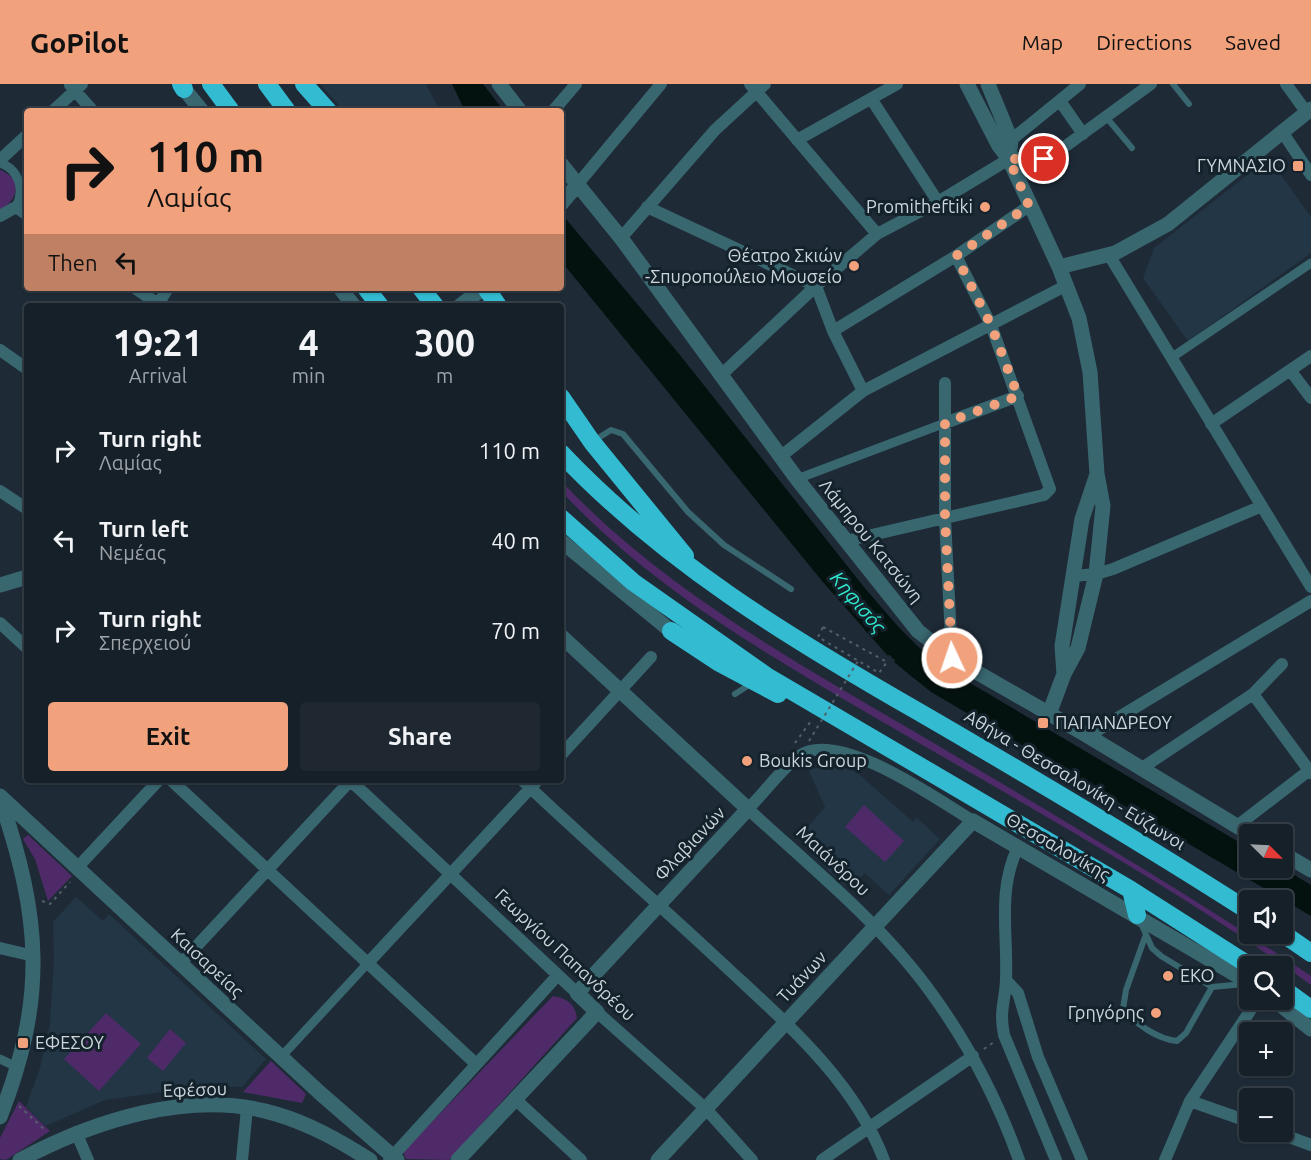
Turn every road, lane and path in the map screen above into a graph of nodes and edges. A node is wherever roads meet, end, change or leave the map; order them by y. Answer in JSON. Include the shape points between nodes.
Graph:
{"nodes":[{"id":1,"x":211,"y":84,"type":"edge"},
{"id":2,"x":267,"y":84,"type":"edge"},
{"id":3,"x":304,"y":84,"type":"edge"},
{"id":4,"x":499,"y":84,"type":"edge"},
{"id":5,"x":576,"y":84,"type":"edge"},
{"id":6,"x":662,"y":84,"type":"edge"},
{"id":7,"x":897,"y":84,"type":"edge"},
{"id":8,"x":967,"y":84,"type":"edge"},
{"id":9,"x":988,"y":84,"type":"edge"},
{"id":10,"x":1080,"y":84,"type":"edge"},
{"id":11,"x":1151,"y":84,"type":"edge"},
{"id":12,"x":1173,"y":84,"type":"edge"},
{"id":13,"x":1286,"y":84,"type":"edge"},
{"id":14,"x":76,"y":86,"type":"edge"},
{"id":15,"x":182,"y":86,"type":"edge"},
{"id":16,"x":757,"y":86,"type":"edge"},
{"id":17,"x":872,"y":100,"type":"junction"},
{"id":18,"x":1060,"y":101,"type":"junction"},
{"id":19,"x":1190,"y":104,"type":"dead end"},
{"id":20,"x":55,"y":108,"type":"edge"},
{"id":21,"x":91,"y":108,"type":"edge"},
{"id":22,"x":200,"y":108,"type":"edge"},
{"id":23,"x":229,"y":108,"type":"edge"},
{"id":24,"x":285,"y":108,"type":"edge"},
{"id":25,"x":325,"y":108,"type":"edge"},
{"id":26,"x":518,"y":108,"type":"edge"},
{"id":27,"x":556,"y":108,"type":"edge"},
{"id":28,"x":1309,"y":111,"type":"edge"},
{"id":29,"x":1106,"y":117,"type":"junction"},
{"id":30,"x":1283,"y":133,"type":"junction"},
{"id":31,"x":1083,"y":134,"type":"junction"},
{"id":32,"x":24,"y":138,"type":"edge"},
{"id":33,"x":797,"y":140,"type":"junction"},
{"id":34,"x":1011,"y":140,"type":"junction"},
{"id":35,"x":1132,"y":148,"type":"dead end"},
{"id":36,"x":1009,"y":159,"type":"junction"},
{"id":37,"x":0,"y":161,"type":"edge"},
{"id":38,"x":564,"y":175,"type":"edge"},
{"id":39,"x":1311,"y":175,"type":"edge"},
{"id":40,"x":569,"y":194,"type":"edge"},
{"id":41,"x":938,"y":202,"type":"junction"},
{"id":42,"x":1029,"y":206,"type":"junction"},
{"id":43,"x":15,"y":207,"type":"junction"},
{"id":44,"x":647,"y":207,"type":"junction"},
{"id":45,"x":24,"y":212,"type":"edge"},
{"id":46,"x":0,"y":216,"type":"edge"},
{"id":47,"x":878,"y":234,"type":"junction"},
{"id":48,"x":621,"y":238,"type":"junction"},
{"id":49,"x":1108,"y":255,"type":"junction"},
{"id":50,"x":956,"y":256,"type":"junction"},
{"id":51,"x":1311,"y":263,"type":"edge"},
{"id":52,"x":1059,"y":267,"type":"junction"},
{"id":53,"x":1066,"y":285,"type":"junction"},
{"id":54,"x":816,"y":286,"type":"junction"},
{"id":55,"x":139,"y":291,"type":"edge"},
{"id":56,"x":342,"y":291,"type":"edge"},
{"id":57,"x":368,"y":291,"type":"edge"},
{"id":58,"x":423,"y":291,"type":"edge"},
{"id":59,"x":480,"y":291,"type":"edge"},
{"id":60,"x":482,"y":291,"type":"edge"},
{"id":61,"x":156,"y":303,"type":"edge"},
{"id":62,"x":352,"y":303,"type":"edge"},
{"id":63,"x":378,"y":303,"type":"edge"},
{"id":64,"x":433,"y":303,"type":"edge"},
{"id":65,"x":464,"y":303,"type":"edge"},
{"id":66,"x":495,"y":303,"type":"edge"},
{"id":67,"x":991,"y":325,"type":"junction"},
{"id":68,"x":833,"y":331,"type":"junction"},
{"id":69,"x":0,"y":350,"type":"edge"},
{"id":70,"x":1311,"y":356,"type":"edge"},
{"id":71,"x":1171,"y":358,"type":"junction"},
{"id":72,"x":24,"y":367,"type":"edge"},
{"id":73,"x":1290,"y":370,"type":"junction"},
{"id":74,"x":720,"y":376,"type":"junction"},
{"id":75,"x":945,"y":382,"type":"dead end"},
{"id":76,"x":863,"y":391,"type":"junction"},
{"id":77,"x":1018,"y":396,"type":"junction"},
{"id":78,"x":1311,"y":398,"type":"edge"},
{"id":79,"x":564,"y":402,"type":"edge"},
{"id":80,"x":945,"y":423,"type":"junction"},
{"id":81,"x":1211,"y":424,"type":"junction"},
{"id":82,"x":591,"y":442,"type":"junction"},
{"id":83,"x":564,"y":456,"type":"edge"},
{"id":84,"x":780,"y":457,"type":"junction"},
{"id":85,"x":1097,"y":474,"type":"junction"},
{"id":86,"x":797,"y":479,"type":"junction"},
{"id":87,"x":0,"y":491,"type":"edge"},
{"id":88,"x":1262,"y":506,"type":"junction"},
{"id":89,"x":24,"y":507,"type":"edge"},
{"id":90,"x":945,"y":518,"type":"junction"},
{"id":91,"x":564,"y":521,"type":"edge"},
{"id":92,"x":846,"y":541,"type":"junction"},
{"id":93,"x":564,"y":543,"type":"edge"},
{"id":94,"x":1096,"y":574,"type":"junction"},
{"id":95,"x":1073,"y":576,"type":"junction"},
{"id":96,"x":24,"y":578,"type":"edge"},
{"id":97,"x":703,"y":578,"type":"junction"},
{"id":98,"x":0,"y":585,"type":"edge"},
{"id":99,"x":1311,"y":587,"type":"edge"},
{"id":100,"x":791,"y":589,"type":"dead end"},
{"id":101,"x":1311,"y":601,"type":"edge"},
{"id":102,"x":0,"y":623,"type":"edge"},
{"id":103,"x":671,"y":631,"type":"joint"},
{"id":104,"x":564,"y":639,"type":"edge"},
{"id":105,"x":24,"y":645,"type":"edge"},
{"id":106,"x":651,"y":657,"type":"dead end"},
{"id":107,"x":952,"y":658,"type":"junction"},
{"id":108,"x":887,"y":662,"type":"dead end"},
{"id":109,"x":1282,"y":664,"type":"dead end"},
{"id":110,"x":1064,"y":674,"type":"junction"},
{"id":111,"x":753,"y":682,"type":"junction"},
{"id":112,"x":621,"y":690,"type":"junction"},
{"id":113,"x":1253,"y":693,"type":"junction"},
{"id":114,"x":735,"y":694,"type":"dead end"},
{"id":115,"x":817,"y":707,"type":"junction"},
{"id":116,"x":1050,"y":714,"type":"junction"},
{"id":117,"x":1088,"y":736,"type":"junction"},
{"id":118,"x":809,"y":741,"type":"dead end"},
{"id":119,"x":795,"y":743,"type":"dead end"},
{"id":120,"x":845,"y":751,"type":"joint"},
{"id":121,"x":564,"y":752,"type":"edge"},
{"id":122,"x":1142,"y":768,"type":"junction"},
{"id":123,"x":1310,"y":771,"type":"edge"},
{"id":124,"x":156,"y":783,"type":"edge"},
{"id":125,"x":174,"y":783,"type":"edge"},
{"id":126,"x":347,"y":783,"type":"edge"},
{"id":127,"x":353,"y":783,"type":"edge"},
{"id":128,"x":530,"y":783,"type":"edge"},
{"id":129,"x":0,"y":797,"type":"edge"},
{"id":130,"x":748,"y":809,"type":"junction"},
{"id":131,"x":973,"y":821,"type":"junction"},
{"id":132,"x":1251,"y":824,"type":"edge"},
{"id":133,"x":1239,"y":827,"type":"edge"},
{"id":134,"x":1018,"y":847,"type":"junction"},
{"id":135,"x":1293,"y":859,"type":"edge"},
{"id":136,"x":79,"y":869,"type":"junction"},
{"id":137,"x":267,"y":870,"type":"junction"},
{"id":138,"x":1311,"y":870,"type":"edge"},
{"id":139,"x":449,"y":874,"type":"junction"},
{"id":140,"x":1131,"y":890,"type":"junction"},
{"id":141,"x":28,"y":898,"type":"junction"},
{"id":142,"x":660,"y":905,"type":"junction"},
{"id":143,"x":1239,"y":905,"type":"edge"},
{"id":144,"x":1137,"y":915,"type":"junction"},
{"id":145,"x":875,"y":927,"type":"junction"},
{"id":146,"x":1145,"y":938,"type":"junction"},
{"id":147,"x":1293,"y":941,"type":"edge"},
{"id":148,"x":0,"y":948,"type":"edge"},
{"id":149,"x":1311,"y":953,"type":"edge"},
{"id":150,"x":34,"y":956,"type":"junction"},
{"id":151,"x":1239,"y":959,"type":"edge"},
{"id":152,"x":180,"y":964,"type":"junction"},
{"id":153,"x":367,"y":964,"type":"junction"},
{"id":154,"x":558,"y":975,"type":"junction"},
{"id":155,"x":1239,"y":977,"type":"edge"},
{"id":156,"x":1006,"y":980,"type":"junction"},
{"id":157,"x":1239,"y":985,"type":"edge"},
{"id":158,"x":1212,"y":987,"type":"junction"},
{"id":159,"x":578,"y":993,"type":"junction"},
{"id":160,"x":1293,"y":996,"type":"edge"},
{"id":161,"x":1293,"y":1005,"type":"edge"},
{"id":162,"x":1311,"y":1009,"type":"edge"},
{"id":163,"x":1251,"y":1010,"type":"edge"},
{"id":164,"x":1287,"y":1010,"type":"edge"},
{"id":165,"x":597,"y":1012,"type":"junction"},
{"id":166,"x":1311,"y":1013,"type":"edge"},
{"id":167,"x":786,"y":1023,"type":"junction"},
{"id":168,"x":1311,"y":1029,"type":"edge"},
{"id":169,"x":1004,"y":1035,"type":"junction"},
{"id":170,"x":973,"y":1056,"type":"junction"},
{"id":171,"x":281,"y":1057,"type":"junction"},
{"id":172,"x":0,"y":1059,"type":"edge"},
{"id":173,"x":475,"y":1063,"type":"junction"},
{"id":174,"x":18,"y":1067,"type":"junction"},
{"id":175,"x":8,"y":1096,"type":"junction"},
{"id":176,"x":516,"y":1100,"type":"junction"},
{"id":177,"x":1190,"y":1101,"type":"junction"},
{"id":178,"x":247,"y":1108,"type":"junction"},
{"id":179,"x":706,"y":1109,"type":"junction"},
{"id":180,"x":0,"y":1118,"type":"edge"},
{"id":181,"x":1239,"y":1118,"type":"edge"},
{"id":182,"x":870,"y":1128,"type":"junction"},
{"id":183,"x":76,"y":1132,"type":"junction"},
{"id":184,"x":1293,"y":1138,"type":"edge"},
{"id":185,"x":56,"y":1141,"type":"junction"},
{"id":186,"x":1311,"y":1145,"type":"edge"},
{"id":187,"x":392,"y":1158,"type":"edge"},
{"id":188,"x":20,"y":1160,"type":"edge"},
{"id":189,"x":88,"y":1160,"type":"edge"},
{"id":190,"x":242,"y":1160,"type":"edge"},
{"id":191,"x":370,"y":1160,"type":"edge"},
{"id":192,"x":458,"y":1160,"type":"edge"},
{"id":193,"x":581,"y":1160,"type":"edge"},
{"id":194,"x":658,"y":1160,"type":"edge"},
{"id":195,"x":752,"y":1160,"type":"edge"},
{"id":196,"x":822,"y":1160,"type":"edge"},
{"id":197,"x":884,"y":1160,"type":"edge"},
{"id":198,"x":1019,"y":1160,"type":"edge"},
{"id":199,"x":1056,"y":1160,"type":"edge"},
{"id":200,"x":1082,"y":1160,"type":"edge"},
{"id":201,"x":1165,"y":1160,"type":"edge"}],
"edges":[{"from":1,"to":23,"type":"highway"},
{"from":2,"to":24,"type":"highway"},
{"from":3,"to":25,"type":"highway"},
{"from":4,"to":26,"type":"street"},
{"from":5,"to":27,"type":"street"},
{"from":6,"to":40,"type":"street"},
{"from":7,"to":17,"type":"street"},
{"from":8,"to":36,"type":"street"},
{"from":9,"to":34,"type":"street"},
{"from":10,"to":18,"type":"street"},
{"from":11,"to":29,"type":"street"},
{"from":12,"to":19,"type":"lane"},
{"from":13,"to":28,"type":"street"},
{"from":14,"to":20,"type":"street"},
{"from":14,"to":21,"type":"street"},
{"from":15,"to":22,"type":"street"},
{"from":16,"to":33,"type":"street"},
{"from":16,"to":44,"type":"street"},
{"from":17,"to":33,"type":"street"},
{"from":17,"to":41,"type":"street"},
{"from":18,"to":31,"type":"street"},
{"from":18,"to":34,"type":"street"},
{"from":28,"to":30,"type":"street"},
{"from":29,"to":31,"type":"street"},
{"from":29,"to":35,"type":"lane"},
{"from":30,"to":39,"type":"street"},
{"from":30,"to":49,"type":"street","via":[[1168,224]]},
{"from":31,"to":36,"type":"street","via":[[1052,156]]},
{"from":32,"to":37,"type":"street"},
{"from":33,"to":47,"type":"street"},
{"from":34,"to":36,"type":"street"},
{"from":36,"to":41,"type":"street"},
{"from":36,"to":42,"type":"street"},
{"from":37,"to":43,"type":"street","via":[[20,183]]},
{"from":38,"to":40,"type":"street","name":"Λάμπρου Κατσώνη"},
{"from":40,"to":48,"type":"street","name":"Λάμπρου Κατσώνη"},
{"from":41,"to":47,"type":"street"},
{"from":42,"to":50,"type":"street"},
{"from":42,"to":52,"type":"street"},
{"from":43,"to":45,"type":"street"},
{"from":43,"to":46,"type":"street"},
{"from":44,"to":48,"type":"street"},
{"from":44,"to":54,"type":"street"},
{"from":47,"to":54,"type":"street"},
{"from":48,"to":74,"type":"street","name":"Λάμπρου Κατσώνη"},
{"from":49,"to":52,"type":"street"},
{"from":49,"to":71,"type":"street"},
{"from":50,"to":67,"type":"street"},
{"from":50,"to":68,"type":"street"},
{"from":51,"to":71,"type":"street"},
{"from":52,"to":53,"type":"street"},
{"from":53,"to":67,"type":"street"},
{"from":53,"to":85,"type":"street","via":[[1079,318],[1090,372]]},
{"from":54,"to":68,"type":"street"},
{"from":54,"to":74,"type":"street"},
{"from":55,"to":61,"type":"street"},
{"from":56,"to":62,"type":"street"},
{"from":57,"to":63,"type":"highway"},
{"from":58,"to":64,"type":"highway"},
{"from":59,"to":65,"type":"street"},
{"from":60,"to":66,"type":"highway"},
{"from":67,"to":76,"type":"street"},
{"from":67,"to":77,"type":"street"},
{"from":68,"to":76,"type":"street"},
{"from":69,"to":72,"type":"street"},
{"from":70,"to":73,"type":"street"},
{"from":71,"to":81,"type":"street"},
{"from":73,"to":78,"type":"street"},
{"from":73,"to":81,"type":"street"},
{"from":74,"to":84,"type":"street","name":"Λάμπρου Κατσώνη"},
{"from":75,"to":80,"type":"street"},
{"from":76,"to":84,"type":"street"},
{"from":77,"to":80,"type":"street"},
{"from":77,"to":90,"type":"street","via":[[1050,485],[1044,495]]},
{"from":79,"to":82,"type":"highway"},
{"from":80,"to":86,"type":"street"},
{"from":80,"to":90,"type":"street"},
{"from":81,"to":88,"type":"street"},
{"from":82,"to":97,"type":"highway"},
{"from":82,"to":100,"type":"lane","via":[[611,430],[623,434],[688,512],[724,545]]},
{"from":83,"to":97,"type":"highway","name":"Αθήνα - Θεσσαλονίκη - Εύζωνοι","via":[[621,513]]},
{"from":84,"to":86,"type":"street","name":"Λάμπρου Κατσώνη"},
{"from":85,"to":94,"type":"street","via":[[1104,516]]},
{"from":85,"to":95,"type":"street","via":[[1082,519]]},
{"from":86,"to":92,"type":"street","name":"Λάμπρου Κατσώνη"},
{"from":87,"to":89,"type":"street"},
{"from":88,"to":94,"type":"street"},
{"from":88,"to":99,"type":"street"},
{"from":90,"to":92,"type":"street"},
{"from":90,"to":107,"type":"street"},
{"from":91,"to":115,"type":"highway","via":[[675,614]]},
{"from":92,"to":107,"type":"street","name":"Λάμπρου Κατσώνη","via":[[918,631]]},
{"from":93,"to":103,"type":"street"},
{"from":94,"to":95,"type":"street"},
{"from":94,"to":110,"type":"street","via":[[1078,648]]},
{"from":95,"to":110,"type":"street","via":[[1062,646]]},
{"from":96,"to":98,"type":"street"},
{"from":97,"to":143,"type":"highway","name":"Αθήνα - Θεσσαλονίκη - Εύζωνοι","via":[[825,659],[1155,851]]},
{"from":101,"to":117,"type":"street"},
{"from":102,"to":105,"type":"street"},
{"from":103,"to":111,"type":"highway"},
{"from":104,"to":112,"type":"street","name":"Μαιάνδρου"},
{"from":106,"to":112,"type":"street"},
{"from":107,"to":116,"type":"street","name":"Λάμπρου Κατσώνη"},
{"from":108,"to":118,"type":"path","bridge":true,"via":[[823,627],[818,637],[858,661]]},
{"from":109,"to":113,"type":"street"},
{"from":110,"to":116,"type":"street"},
{"from":111,"to":114,"type":"lane"},
{"from":111,"to":115,"type":"highway"},
{"from":112,"to":121,"type":"street"},
{"from":112,"to":130,"type":"street","name":"Μαιάνδρου"},
{"from":113,"to":122,"type":"street"},
{"from":113,"to":123,"type":"street"},
{"from":115,"to":119,"type":"path"},
{"from":115,"to":140,"type":"highway"},
{"from":116,"to":117,"type":"street","name":"Λάμπρου Κατσώνη"},
{"from":117,"to":122,"type":"street","name":"Λάμπρου Κατσώνη"},
{"from":120,"to":130,"type":"street","name":"Φλαβιανών","via":[[830,749],[800,755]]},
{"from":120,"to":131,"type":"street","name":"Θεσσαλονίκης","via":[[866,759]]},
{"from":122,"to":133,"type":"street","name":"Λάμπρου Κατσώνη"},
{"from":123,"to":132,"type":"street"},
{"from":124,"to":136,"type":"street"},
{"from":125,"to":137,"type":"street"},
{"from":126,"to":137,"type":"street"},
{"from":127,"to":139,"type":"street","name":"Γεωργίου Παπανδρέου"},
{"from":128,"to":139,"type":"street"},
{"from":128,"to":142,"type":"street"},
{"from":129,"to":136,"type":"street","name":"Καισαρείας"},
{"from":129,"to":141,"type":"street"},
{"from":130,"to":142,"type":"street","name":"Φλαβιανών"},
{"from":130,"to":145,"type":"street","name":"Μαιάνδρου"},
{"from":131,"to":134,"type":"street","name":"Θεσσαλονίκης"},
{"from":131,"to":145,"type":"street","name":"Τυάνων"},
{"from":134,"to":144,"type":"street","name":"Θεσσαλονίκης"},
{"from":134,"to":156,"type":"street","via":[[1008,870],[1004,901]]},
{"from":135,"to":138,"type":"street"},
{"from":136,"to":141,"type":"path","via":[[50,904]]},
{"from":136,"to":152,"type":"street","name":"Καισαρείας"},
{"from":137,"to":152,"type":"street"},
{"from":137,"to":153,"type":"street"},
{"from":139,"to":153,"type":"street"},
{"from":139,"to":154,"type":"street","name":"Γεωργίου Παπανδρέου"},
{"from":140,"to":144,"type":"highway"},
{"from":140,"to":151,"type":"highway"},
{"from":141,"to":150,"type":"street"},
{"from":142,"to":159,"type":"street","name":"Φλαβιανών"},
{"from":142,"to":167,"type":"street"},
{"from":144,"to":146,"type":"lane"},
{"from":144,"to":155,"type":"street","name":"Θεσσαλονίκης"},
{"from":145,"to":167,"type":"street","name":"Τυάνων"},
{"from":145,"to":170,"type":"street","name":"Μαιάνδρου","via":[[931,992]]},
{"from":146,"to":158,"type":"lane","via":[[1161,956]]},
{"from":146,"to":158,"type":"lane","via":[[1126,990],[1123,1009],[1129,1016],[1167,1040],[1178,1041]]},
{"from":147,"to":149,"type":"highway"},
{"from":148,"to":150,"type":"street"},
{"from":150,"to":174,"type":"street","via":[[30,1009]]},
{"from":152,"to":171,"type":"street","name":"Καισαρείας"},
{"from":153,"to":171,"type":"street"},
{"from":153,"to":173,"type":"street"},
{"from":154,"to":159,"type":"street","name":"Γεωργίου Παπανδρέου"},
{"from":154,"to":173,"type":"street"},
{"from":156,"to":169,"type":"street","via":[[999,1015]]},
{"from":156,"to":200,"type":"street","via":[[1018,993],[1038,1057]]},
{"from":157,"to":158,"type":"lane"},
{"from":159,"to":165,"type":"street","name":"Γεωργίου Παπανδρέου"},
{"from":160,"to":162,"type":"highway"},
{"from":161,"to":166,"type":"highway"},
{"from":163,"to":177,"type":"street"},
{"from":164,"to":168,"type":"street"},
{"from":165,"to":176,"type":"street"},
{"from":165,"to":179,"type":"street","name":"Γεωργίου Παπανδρέου"},
{"from":167,"to":179,"type":"street","name":"Τυάνων"},
{"from":167,"to":182,"type":"street","via":[[823,1063]]},
{"from":169,"to":170,"type":"path"},
{"from":169,"to":199,"type":"street"},
{"from":170,"to":182,"type":"street"},
{"from":170,"to":198,"type":"street","name":"Μαιάνδρου"},
{"from":171,"to":187,"type":"street","name":"Καισαρείας"},
{"from":172,"to":174,"type":"street"},
{"from":173,"to":187,"type":"street"},
{"from":174,"to":175,"type":"street"},
{"from":175,"to":180,"type":"street"},
{"from":175,"to":185,"type":"path"},
{"from":176,"to":192,"type":"street"},
{"from":176,"to":193,"type":"street"},
{"from":177,"to":181,"type":"street"},
{"from":177,"to":201,"type":"street"},
{"from":178,"to":183,"type":"street","name":"Εφέσου","via":[[165,1109]]},
{"from":178,"to":190,"type":"street"},
{"from":178,"to":191,"type":"street","name":"Εφέσου","via":[[275,1113],[314,1129]]},
{"from":179,"to":194,"type":"street","name":"Τυάνων"},
{"from":179,"to":195,"type":"street","name":"Γεωργίου Παπανδρέου"},
{"from":182,"to":196,"type":"street"},
{"from":182,"to":197,"type":"street"},
{"from":183,"to":185,"type":"street","name":"Εφέσου"},
{"from":183,"to":189,"type":"street"},
{"from":184,"to":186,"type":"street"},
{"from":185,"to":188,"type":"street","name":"Εφέσου"}]}
